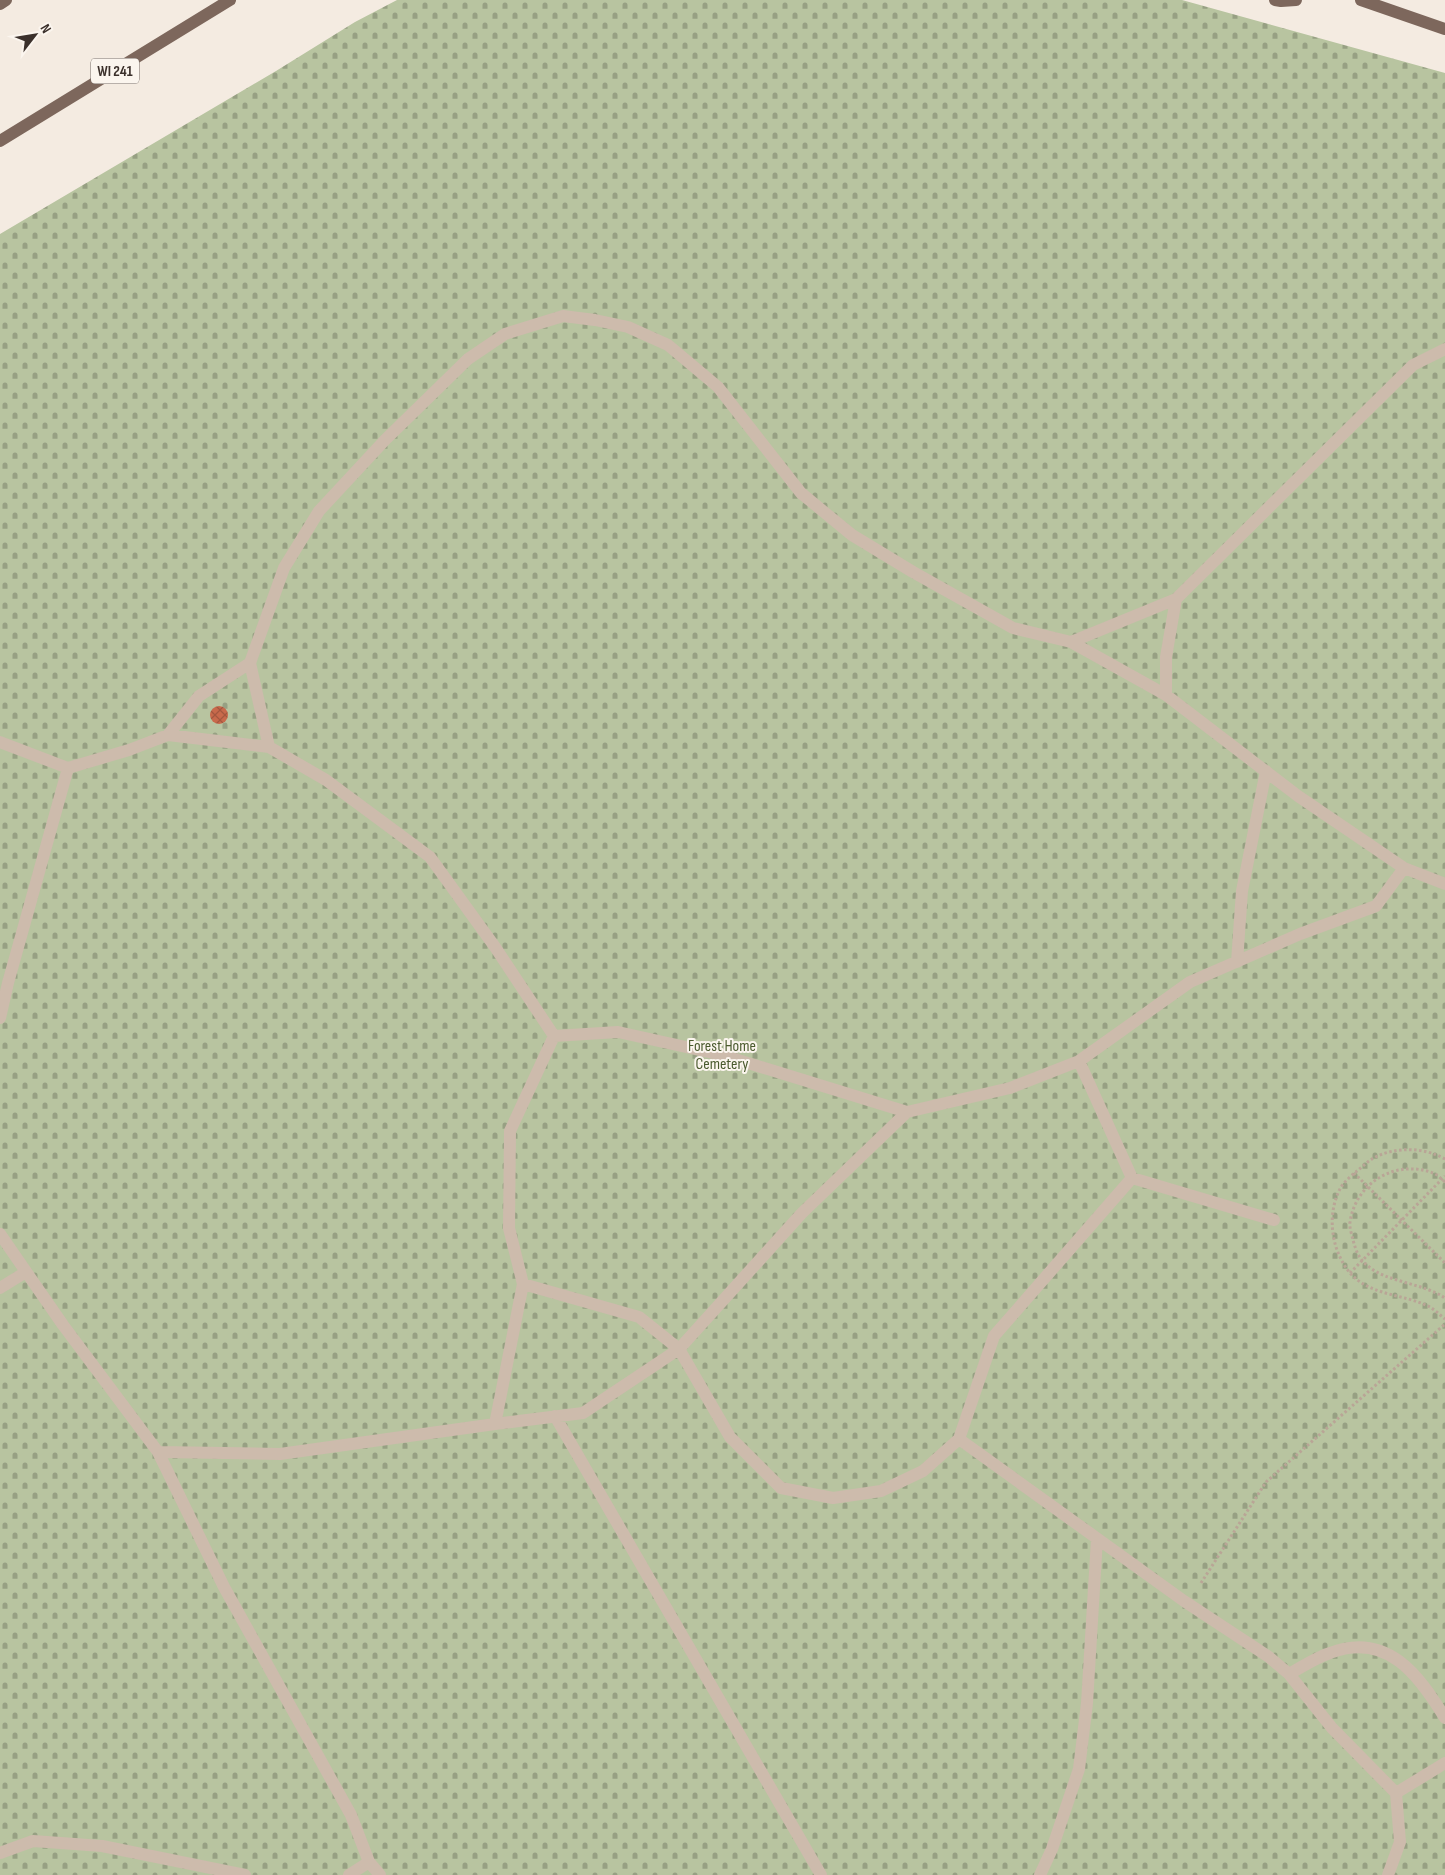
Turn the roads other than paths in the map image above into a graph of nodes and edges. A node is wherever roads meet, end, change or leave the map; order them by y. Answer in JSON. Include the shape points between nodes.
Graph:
{"nodes":[{"id":1,"x":6,"y":0,"type":"edge"},
{"id":2,"x":230,"y":0,"type":"edge"},
{"id":3,"x":1275,"y":0,"type":"edge"},
{"id":4,"x":1296,"y":0,"type":"edge"},
{"id":5,"x":1361,"y":0,"type":"edge"},
{"id":6,"x":0,"y":4,"type":"edge"},
{"id":7,"x":1445,"y":30,"type":"edge"},
{"id":8,"x":0,"y":142,"type":"edge"},
{"id":9,"x":1445,"y":349,"type":"edge"},
{"id":10,"x":1176,"y":599,"type":"junction"},
{"id":11,"x":1071,"y":642,"type":"junction"},
{"id":12,"x":250,"y":663,"type":"junction"},
{"id":13,"x":1166,"y":695,"type":"junction"},
{"id":14,"x":168,"y":735,"type":"junction"},
{"id":15,"x":0,"y":742,"type":"edge"},
{"id":16,"x":269,"y":747,"type":"junction"},
{"id":17,"x":68,"y":768,"type":"junction"},
{"id":18,"x":1266,"y":771,"type":"junction"},
{"id":19,"x":1404,"y":868,"type":"junction"},
{"id":20,"x":1445,"y":884,"type":"edge"},
{"id":21,"x":1237,"y":962,"type":"junction"},
{"id":22,"x":0,"y":1018,"type":"edge"},
{"id":23,"x":554,"y":1036,"type":"junction"},
{"id":24,"x":1079,"y":1061,"type":"junction"},
{"id":25,"x":907,"y":1112,"type":"junction"},
{"id":26,"x":1132,"y":1178,"type":"junction"},
{"id":27,"x":1274,"y":1220,"type":"dead end"},
{"id":28,"x":0,"y":1234,"type":"edge"},
{"id":29,"x":26,"y":1272,"type":"junction"},
{"id":30,"x":523,"y":1284,"type":"junction"},
{"id":31,"x":0,"y":1288,"type":"edge"},
{"id":32,"x":679,"y":1349,"type":"junction"},
{"id":33,"x":555,"y":1416,"type":"junction"},
{"id":34,"x":496,"y":1424,"type":"junction"},
{"id":35,"x":959,"y":1439,"type":"junction"},
{"id":36,"x":158,"y":1452,"type":"junction"},
{"id":37,"x":1097,"y":1539,"type":"junction"},
{"id":38,"x":1289,"y":1674,"type":"junction"},
{"id":39,"x":1445,"y":1718,"type":"edge"},
{"id":40,"x":1445,"y":1763,"type":"edge"},
{"id":41,"x":1396,"y":1793,"type":"junction"},
{"id":42,"x":0,"y":1853,"type":"edge"},
{"id":43,"x":369,"y":1862,"type":"junction"},
{"id":44,"x":245,"y":1875,"type":"edge"},
{"id":45,"x":348,"y":1875,"type":"edge"},
{"id":46,"x":380,"y":1875,"type":"edge"},
{"id":47,"x":820,"y":1875,"type":"edge"},
{"id":48,"x":1040,"y":1875,"type":"edge"},
{"id":49,"x":1388,"y":1875,"type":"edge"}],
"edges":[{"from":1,"to":6,"type":"main road"},
{"from":2,"to":8,"type":"main road","number":"WI 241"},
{"from":3,"to":4,"type":"main road"},
{"from":5,"to":7,"type":"main road"},
{"from":9,"to":10,"type":"lane","via":[[1413,365]]},
{"from":10,"to":11,"type":"lane"},
{"from":10,"to":13,"type":"lane","via":[[1166,657]]},
{"from":11,"to":12,"type":"lane","via":[[1013,628],[852,535],[801,493],[718,387],[668,345],[628,327],[563,316],[505,334],[468,359],[384,440],[319,511],[284,568]]},
{"from":11,"to":13,"type":"lane"},
{"from":12,"to":14,"type":"lane","via":[[199,696]]},
{"from":12,"to":16,"type":"lane"},
{"from":13,"to":18,"type":"lane"},
{"from":14,"to":16,"type":"lane"},
{"from":14,"to":17,"type":"lane"},
{"from":15,"to":17,"type":"lane"},
{"from":16,"to":23,"type":"lane","via":[[326,780],[430,858]]},
{"from":17,"to":22,"type":"lane"},
{"from":18,"to":19,"type":"lane"},
{"from":18,"to":21,"type":"lane","via":[[1242,891]]},
{"from":19,"to":20,"type":"lane"},
{"from":19,"to":21,"type":"lane","via":[[1376,906]]},
{"from":21,"to":24,"type":"lane","via":[[1190,982]]},
{"from":23,"to":25,"type":"lane","via":[[618,1032],[722,1055]]},
{"from":23,"to":30,"type":"lane","via":[[510,1130],[509,1228]]},
{"from":24,"to":25,"type":"lane","via":[[1010,1088]]},
{"from":24,"to":26,"type":"lane"},
{"from":25,"to":32,"type":"lane","via":[[802,1213]]},
{"from":26,"to":27,"type":"lane"},
{"from":26,"to":35,"type":"lane","via":[[994,1336]]},
{"from":28,"to":29,"type":"lane"},
{"from":29,"to":31,"type":"lane"},
{"from":29,"to":36,"type":"lane"},
{"from":30,"to":32,"type":"lane","via":[[639,1317]]},
{"from":30,"to":34,"type":"lane"},
{"from":32,"to":33,"type":"lane","via":[[583,1413]]},
{"from":32,"to":35,"type":"lane","via":[[730,1437],[781,1488],[833,1498],[881,1492],[923,1471]]},
{"from":33,"to":34,"type":"lane"},
{"from":33,"to":47,"type":"lane"},
{"from":34,"to":36,"type":"lane","via":[[280,1454]]},
{"from":35,"to":37,"type":"lane"},
{"from":36,"to":43,"type":"lane","via":[[224,1587],[351,1815]]},
{"from":37,"to":38,"type":"lane"},
{"from":37,"to":48,"type":"lane","via":[[1087,1703],[1079,1769]]},
{"from":38,"to":39,"type":"lane","via":[[1331,1652],[1369,1647],[1392,1655],[1411,1670]]},
{"from":38,"to":41,"type":"lane","via":[[1332,1728]]},
{"from":40,"to":41,"type":"lane"},
{"from":41,"to":49,"type":"lane","via":[[1400,1842]]},
{"from":42,"to":44,"type":"lane","via":[[33,1841],[102,1846]]},
{"from":43,"to":45,"type":"lane"},
{"from":43,"to":46,"type":"lane"}]}
